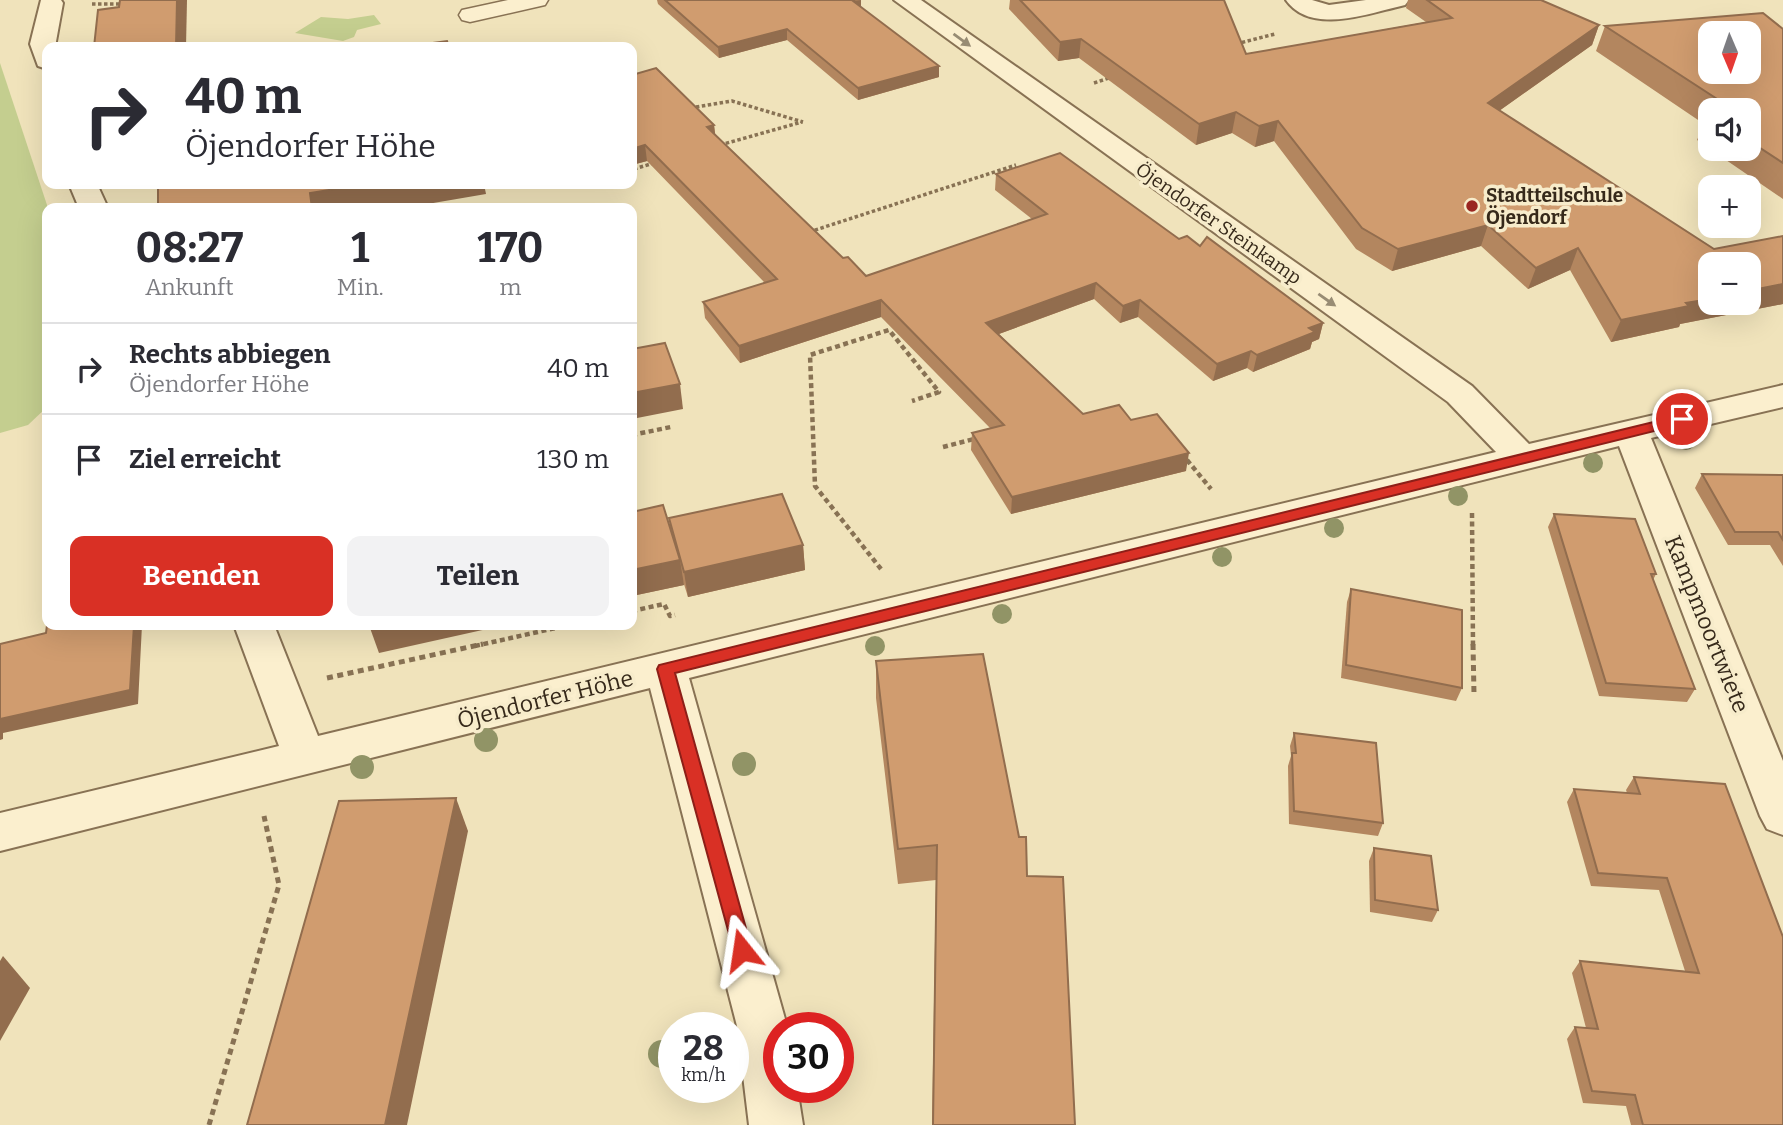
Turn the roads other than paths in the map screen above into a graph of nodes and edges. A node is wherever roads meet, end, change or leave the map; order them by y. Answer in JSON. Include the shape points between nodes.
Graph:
{"nodes":[{"id":1,"x":537,"y":0,"type":"edge"},
{"id":2,"x":906,"y":0,"type":"edge"},
{"id":3,"x":1397,"y":0,"type":"edge"},
{"id":4,"x":51,"y":4,"type":"road end"},
{"id":5,"x":1304,"y":5,"type":"edge"},
{"id":6,"x":470,"y":15,"type":"dead end"},
{"id":7,"x":43,"y":42,"type":"edge"},
{"id":8,"x":1783,"y":396,"type":"edge"},
{"id":9,"x":1631,"y":431,"type":"junction"},
{"id":10,"x":1522,"y":457,"type":"junction"},
{"id":11,"x":256,"y":630,"type":"edge"},
{"id":12,"x":666,"y":669,"type":"junction"},
{"id":13,"x":305,"y":757,"type":"junction"},
{"id":14,"x":1783,"y":816,"type":"edge"},
{"id":15,"x":0,"y":832,"type":"edge"},
{"id":16,"x":776,"y":1125,"type":"edge"}],
"edges":[{"from":1,"to":6,"type":"lane"},
{"from":2,"to":10,"type":"street","name":"Öjendorfer Steinkamp","one_way":true,"via":[[1460,394]]},
{"from":3,"to":5,"type":"street","via":[[1356,9]]},
{"from":4,"to":7,"type":"street"},
{"from":8,"to":9,"type":"street","name":"Öjendorfer Höhe"},
{"from":9,"to":10,"type":"street","name":"Öjendorfer Höhe"},
{"from":9,"to":14,"type":"street","name":"Kampmoortwiete"},
{"from":10,"to":12,"type":"street","name":"Öjendorfer Höhe"},
{"from":11,"to":13,"type":"street"},
{"from":12,"to":13,"type":"street","name":"Öjendorfer Höhe"},
{"from":12,"to":16,"type":"street","via":[[762,1026]]},
{"from":13,"to":15,"type":"street","name":"Öjendorfer Höhe"}]}
